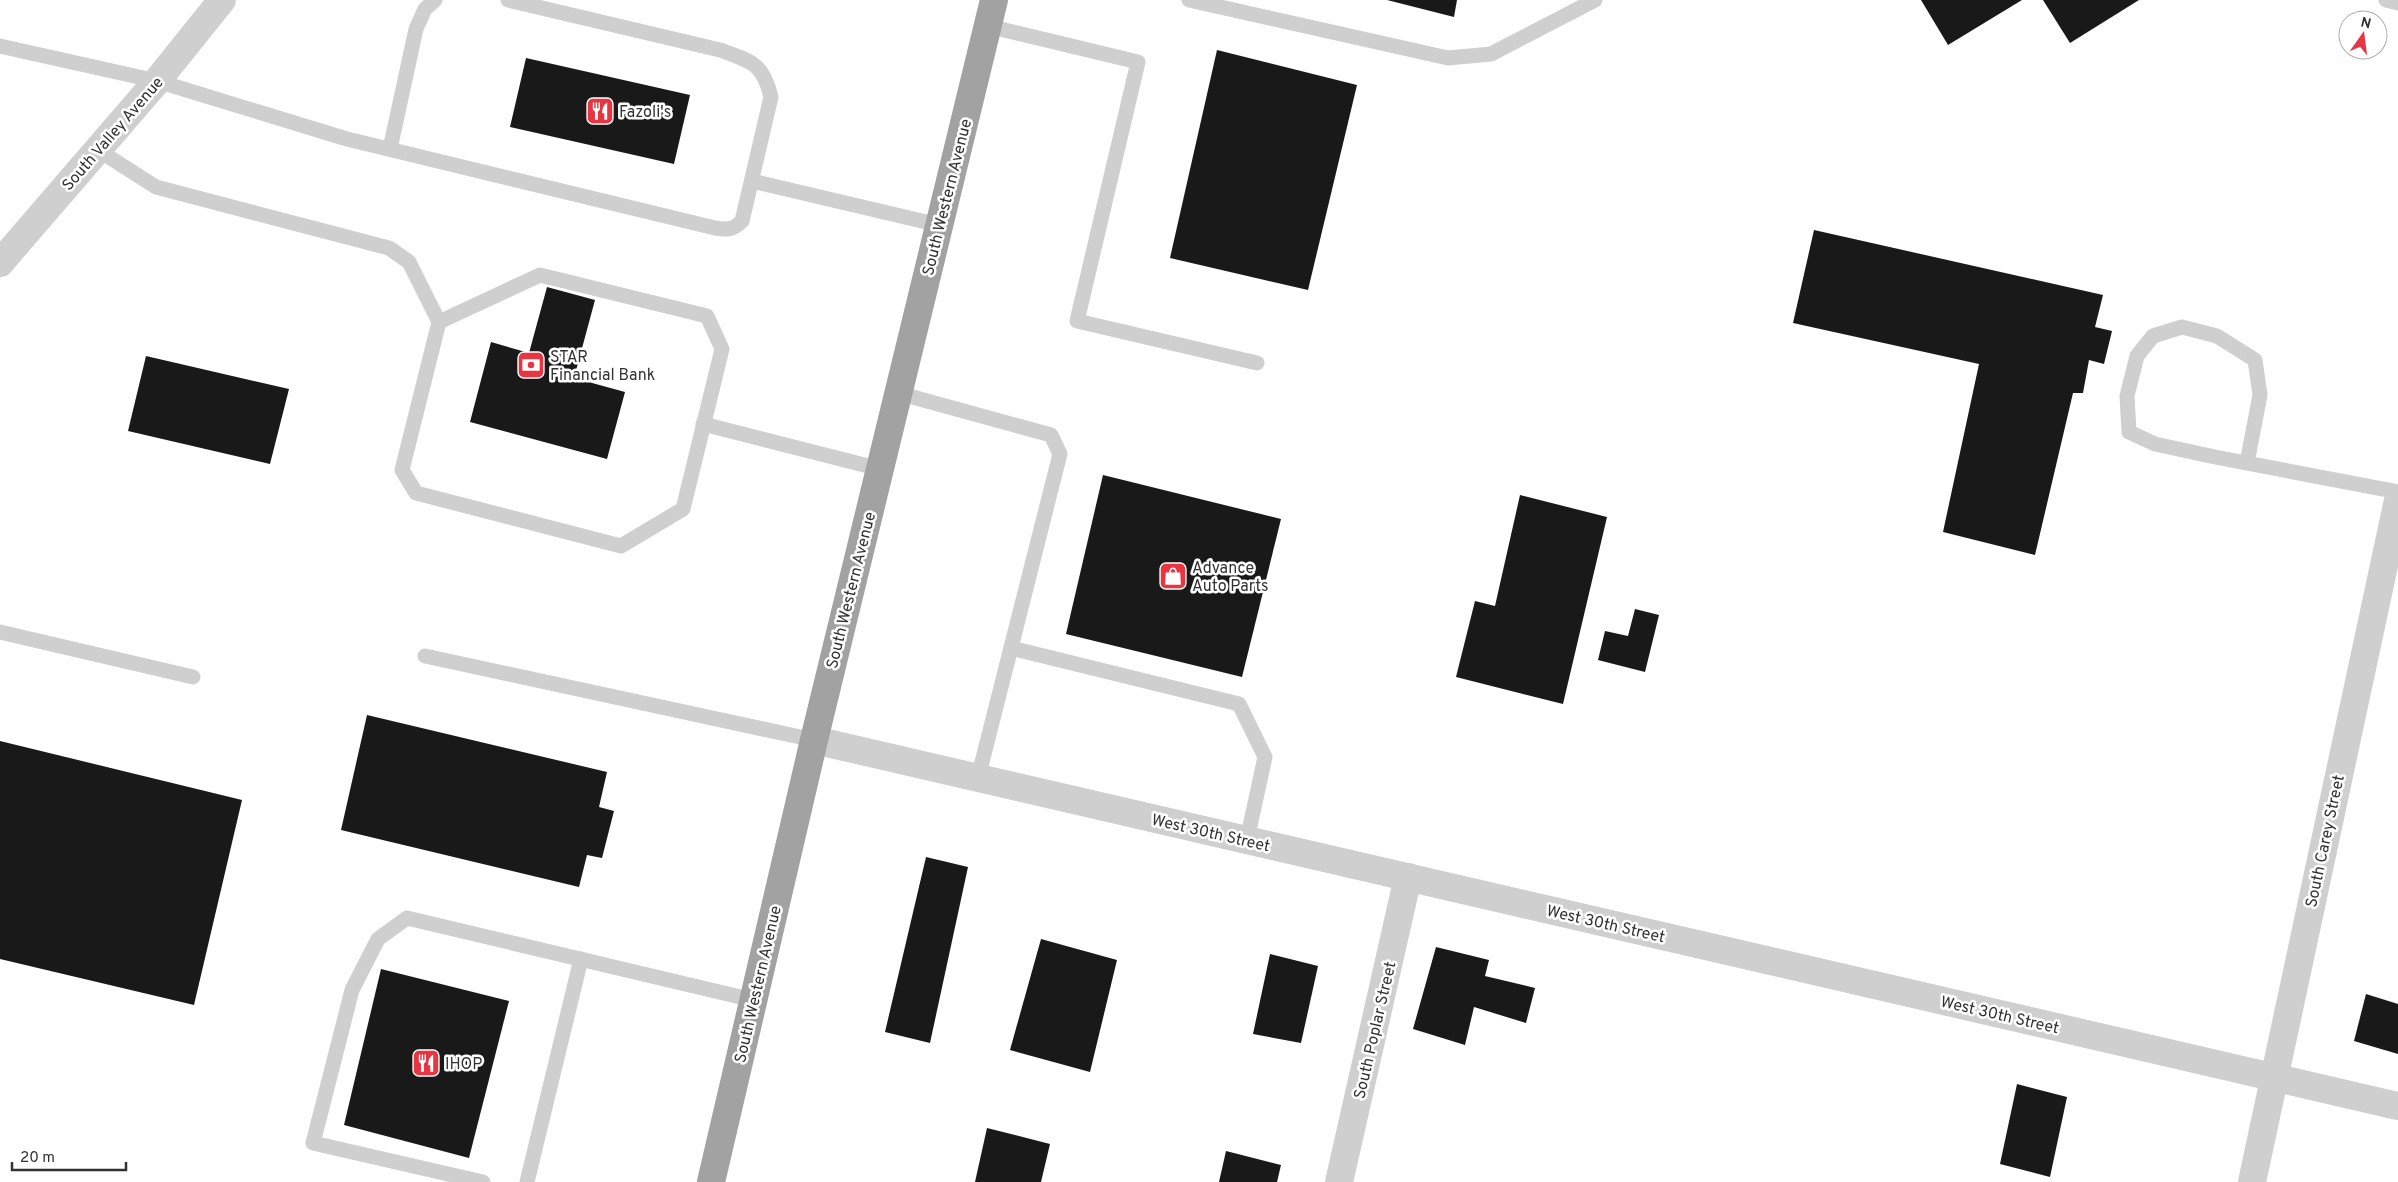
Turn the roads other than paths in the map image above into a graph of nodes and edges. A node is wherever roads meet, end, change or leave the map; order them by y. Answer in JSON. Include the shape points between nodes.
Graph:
{"nodes":[{"id":1,"x":222,"y":0,"type":"edge"},
{"id":2,"x":435,"y":0,"type":"edge"},
{"id":3,"x":508,"y":0,"type":"edge"},
{"id":4,"x":994,"y":0,"type":"edge"},
{"id":5,"x":1189,"y":0,"type":"edge"},
{"id":6,"x":1595,"y":0,"type":"edge"},
{"id":7,"x":2386,"y":0,"type":"edge"},
{"id":8,"x":2398,"y":3,"type":"edge"},
{"id":9,"x":988,"y":26,"type":"junction"},
{"id":10,"x":0,"y":46,"type":"edge"},
{"id":11,"x":157,"y":81,"type":"junction"},
{"id":12,"x":390,"y":149,"type":"junction"},
{"id":13,"x":98,"y":150,"type":"junction"},
{"id":14,"x":752,"y":181,"type":"junction"},
{"id":15,"x":939,"y":225,"type":"junction"},
{"id":16,"x":0,"y":263,"type":"edge"},
{"id":17,"x":439,"y":322,"type":"junction"},
{"id":18,"x":1257,"y":363,"type":"dead end"},
{"id":19,"x":898,"y":393,"type":"junction"},
{"id":20,"x":704,"y":424,"type":"junction"},
{"id":21,"x":2247,"y":463,"type":"junction"},
{"id":22,"x":880,"y":469,"type":"junction"},
{"id":23,"x":2398,"y":492,"type":"edge"},
{"id":24,"x":2398,"y":500,"type":"edge"},
{"id":25,"x":0,"y":632,"type":"edge"},
{"id":26,"x":1012,"y":648,"type":"junction"},
{"id":27,"x":425,"y":656,"type":"dead end"},
{"id":28,"x":193,"y":677,"type":"dead end"},
{"id":29,"x":814,"y":740,"type":"junction"},
{"id":30,"x":978,"y":778,"type":"junction"},
{"id":31,"x":1247,"y":840,"type":"junction"},
{"id":32,"x":1408,"y":878,"type":"junction"},
{"id":33,"x":581,"y":959,"type":"junction"},
{"id":34,"x":753,"y":1000,"type":"junction"},
{"id":35,"x":2273,"y":1078,"type":"junction"},
{"id":36,"x":2398,"y":1106,"type":"edge"},
{"id":37,"x":483,"y":1182,"type":"edge"},
{"id":38,"x":527,"y":1182,"type":"edge"},
{"id":39,"x":711,"y":1182,"type":"edge"},
{"id":40,"x":1339,"y":1182,"type":"edge"},
{"id":41,"x":2252,"y":1182,"type":"edge"}],
"edges":[{"from":1,"to":11,"type":"street","name":"South Valley Avenue"},
{"from":2,"to":12,"type":"lane","via":[[425,9],[416,29]]},
{"from":3,"to":14,"type":"lane","via":[[720,50],[748,60],[766,76],[771,97]]},
{"from":4,"to":9,"type":"highway","name":"South Western Avenue"},
{"from":5,"to":6,"type":"lane","via":[[1448,58],[1490,54]]},
{"from":7,"to":8,"type":"lane"},
{"from":9,"to":15,"type":"highway","name":"South Western Avenue"},
{"from":9,"to":18,"type":"lane","via":[[1138,62],[1077,321]]},
{"from":10,"to":11,"type":"lane"},
{"from":11,"to":12,"type":"lane"},
{"from":11,"to":13,"type":"street","name":"South Valley Avenue"},
{"from":12,"to":14,"type":"lane","via":[[727,230],[742,221]]},
{"from":13,"to":16,"type":"street","name":"South Valley Avenue"},
{"from":13,"to":17,"type":"lane","via":[[156,187],[389,248],[409,262]]},
{"from":14,"to":15,"type":"lane"},
{"from":15,"to":19,"type":"highway","name":"South Western Avenue"},
{"from":17,"to":20,"type":"lane","via":[[540,275],[707,316],[722,350]]},
{"from":17,"to":20,"type":"lane","via":[[402,470],[416,493],[621,546],[683,509]]},
{"from":19,"to":22,"type":"highway","name":"South Western Avenue"},
{"from":19,"to":26,"type":"lane","via":[[1051,435],[1060,454]]},
{"from":20,"to":22,"type":"lane"},
{"from":21,"to":21,"type":"lane","via":[[2155,444],[2130,432],[2127,396],[2137,356],[2153,336],[2182,327],[2217,336],[2255,360],[2260,395]]},
{"from":21,"to":23,"type":"lane"},
{"from":22,"to":29,"type":"highway","name":"South Western Avenue"},
{"from":24,"to":35,"type":"street","name":"South Carey Street"},
{"from":25,"to":28,"type":"lane"},
{"from":26,"to":30,"type":"lane"},
{"from":26,"to":31,"type":"lane","via":[[1240,704],[1266,757]]},
{"from":27,"to":29,"type":"lane"},
{"from":29,"to":30,"type":"street","name":"West 30th Street"},
{"from":29,"to":34,"type":"highway","name":"South Western Avenue"},
{"from":30,"to":31,"type":"street","name":"West 30th Street"},
{"from":31,"to":32,"type":"street","name":"West 30th Street"},
{"from":32,"to":35,"type":"street","name":"West 30th Street"},
{"from":32,"to":40,"type":"street","name":"South Poplar Street"},
{"from":33,"to":34,"type":"lane"},
{"from":33,"to":37,"type":"lane","via":[[407,918],[378,939],[352,990],[313,1143]]},
{"from":33,"to":38,"type":"lane"},
{"from":34,"to":39,"type":"highway","name":"South Western Avenue"},
{"from":35,"to":36,"type":"street","name":"West 30th Street"},
{"from":35,"to":41,"type":"street","name":"South Carey Street"}]}
